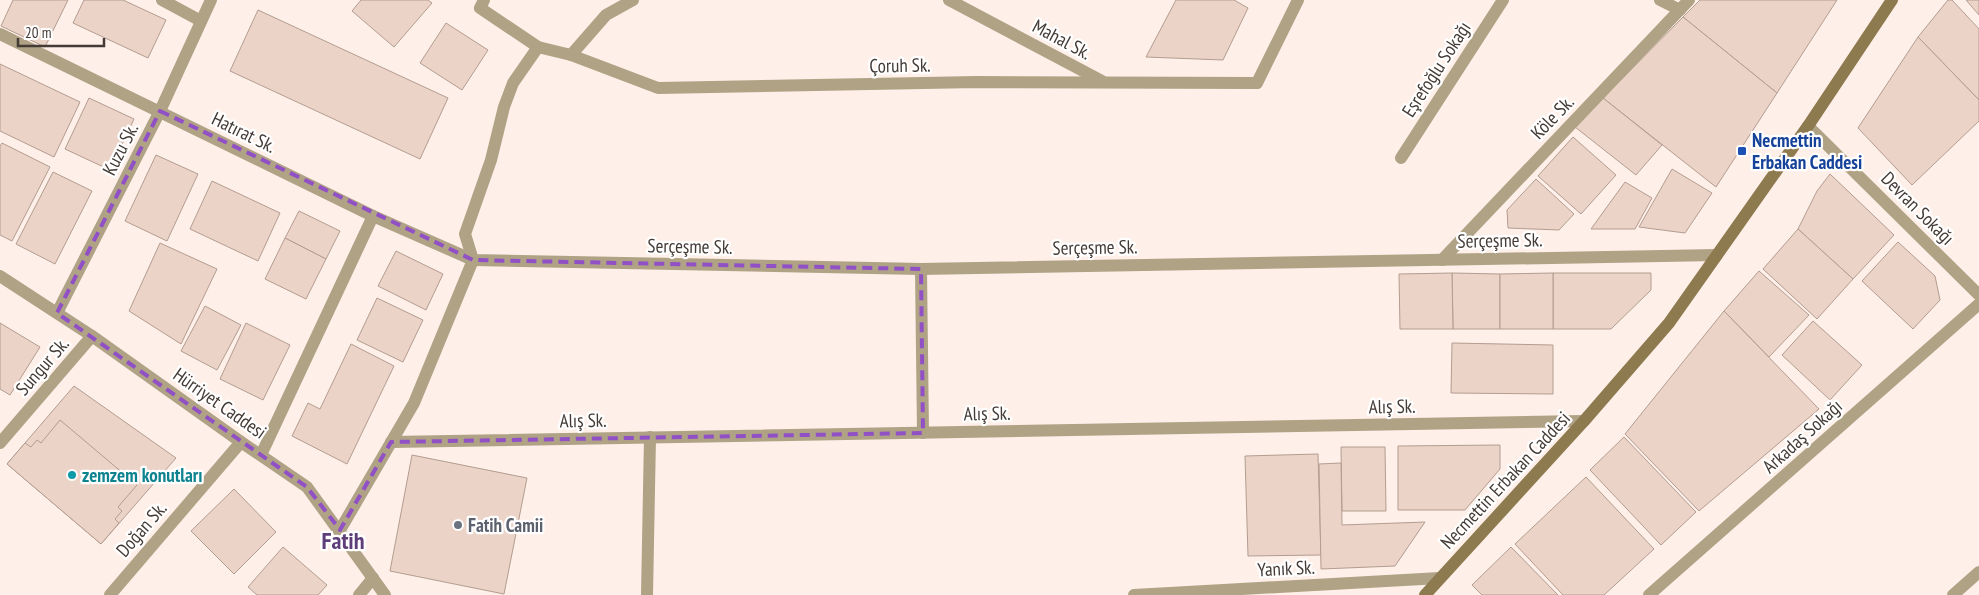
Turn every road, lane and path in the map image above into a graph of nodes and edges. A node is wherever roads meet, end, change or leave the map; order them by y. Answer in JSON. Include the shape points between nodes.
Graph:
{"nodes":[{"id":1,"x":162,"y":0,"type":"edge"},
{"id":2,"x":211,"y":0,"type":"edge"},
{"id":3,"x":484,"y":0,"type":"edge"},
{"id":4,"x":633,"y":0,"type":"edge"},
{"id":5,"x":949,"y":0,"type":"edge"},
{"id":6,"x":1298,"y":0,"type":"edge"},
{"id":7,"x":1503,"y":0,"type":"edge"},
{"id":8,"x":1660,"y":0,"type":"edge"},
{"id":9,"x":1689,"y":0,"type":"edge"},
{"id":10,"x":1892,"y":0,"type":"edge"},
{"id":11,"x":1680,"y":10,"type":"junction"},
{"id":12,"x":201,"y":21,"type":"junction"},
{"id":13,"x":0,"y":34,"type":"edge"},
{"id":14,"x":538,"y":46,"type":"junction"},
{"id":15,"x":571,"y":55,"type":"junction"},
{"id":16,"x":1103,"y":82,"type":"junction"},
{"id":17,"x":160,"y":111,"type":"junction"},
{"id":18,"x":1808,"y":126,"type":"junction"},
{"id":19,"x":1401,"y":158,"type":"dead end"},
{"id":20,"x":373,"y":216,"type":"junction"},
{"id":21,"x":1717,"y":255,"type":"junction"},
{"id":22,"x":473,"y":260,"type":"junction"},
{"id":23,"x":1442,"y":260,"type":"junction"},
{"id":24,"x":921,"y":269,"type":"junction"},
{"id":25,"x":0,"y":276,"type":"edge"},
{"id":26,"x":1979,"y":295,"type":"edge"},
{"id":27,"x":1979,"y":304,"type":"edge"},
{"id":28,"x":57,"y":313,"type":"junction"},
{"id":29,"x":92,"y":336,"type":"junction"},
{"id":30,"x":1584,"y":421,"type":"junction"},
{"id":31,"x":923,"y":433,"type":"junction"},
{"id":32,"x":650,"y":438,"type":"junction"},
{"id":33,"x":241,"y":442,"type":"junction"},
{"id":34,"x":391,"y":442,"type":"junction"},
{"id":35,"x":0,"y":444,"type":"edge"},
{"id":36,"x":262,"y":455,"type":"junction"},
{"id":37,"x":340,"y":530,"type":"junction"},
{"id":38,"x":1979,"y":572,"type":"edge"},
{"id":39,"x":373,"y":578,"type":"junction"},
{"id":40,"x":1440,"y":578,"type":"junction"},
{"id":41,"x":110,"y":595,"type":"edge"},
{"id":42,"x":359,"y":595,"type":"edge"},
{"id":43,"x":385,"y":595,"type":"edge"},
{"id":44,"x":647,"y":595,"type":"edge"},
{"id":45,"x":1134,"y":595,"type":"edge"},
{"id":46,"x":1425,"y":595,"type":"edge"},
{"id":47,"x":1649,"y":595,"type":"edge"},
{"id":48,"x":1953,"y":595,"type":"edge"}],
"edges":[{"from":1,"to":12,"type":"street"},
{"from":2,"to":12,"type":"street","name":"Kuzu Sk."},
{"from":3,"to":14,"type":"street","name":"Çoruh Sk.","via":[[480,8]]},
{"from":4,"to":15,"type":"street","via":[[606,15]]},
{"from":5,"to":16,"type":"street","name":"Mahal Sk."},
{"from":6,"to":16,"type":"street","name":"Çoruh Sk.","via":[[1257,83]]},
{"from":7,"to":19,"type":"street","name":"Eşrefoğlu Sokağı"},
{"from":8,"to":11,"type":"street"},
{"from":9,"to":11,"type":"street","name":"Köle Sk."},
{"from":10,"to":18,"type":"main road","name":"Necmettin Erbakan Caddesi"},
{"from":11,"to":23,"type":"street","name":"Köle Sk."},
{"from":12,"to":17,"type":"street","name":"Kuzu Sk."},
{"from":13,"to":17,"type":"street","name":"Hatırat Sk."},
{"from":14,"to":15,"type":"street","name":"Çoruh Sk."},
{"from":14,"to":22,"type":"street","via":[[513,83],[465,234]]},
{"from":15,"to":16,"type":"street","name":"Çoruh Sk.","via":[[658,88]]},
{"from":17,"to":20,"type":"street","name":"Hatırat Sk."},
{"from":17,"to":28,"type":"street","name":"Kuzu Sk."},
{"from":18,"to":21,"type":"main road","name":"Necmettin Erbakan Caddesi"},
{"from":18,"to":26,"type":"street","name":"Devran Sokağı"},
{"from":20,"to":22,"type":"street","name":"Hatırat Sk."},
{"from":20,"to":36,"type":"street"},
{"from":21,"to":23,"type":"street","name":"Serçeşme Sk."},
{"from":21,"to":30,"type":"main road","name":"Necmettin Erbakan Caddesi","via":[[1669,323]]},
{"from":22,"to":24,"type":"street","name":"Serçeşme Sk."},
{"from":22,"to":34,"type":"street","via":[[414,404]]},
{"from":23,"to":24,"type":"street","name":"Serçeşme Sk."},
{"from":24,"to":31,"type":"street"},
{"from":25,"to":28,"type":"street","name":"Hürriyet Caddesi"},
{"from":27,"to":47,"type":"street","name":"Arkadaş Sokağı"},
{"from":28,"to":29,"type":"street","name":"Hürriyet Caddesi"},
{"from":29,"to":33,"type":"street","name":"Hürriyet Caddesi"},
{"from":29,"to":35,"type":"street","name":"Sungur Sk."},
{"from":30,"to":31,"type":"street","name":"Alış Sk."},
{"from":30,"to":40,"type":"main road","name":"Necmettin Erbakan Caddesi"},
{"from":31,"to":32,"type":"street","name":"Alış Sk."},
{"from":32,"to":34,"type":"street","name":"Alış Sk."},
{"from":32,"to":44,"type":"street"},
{"from":33,"to":36,"type":"street","name":"Hürriyet Caddesi"},
{"from":33,"to":41,"type":"street","name":"Doğan Sk."},
{"from":34,"to":37,"type":"street"},
{"from":36,"to":37,"type":"street","name":"Hürriyet Caddesi","via":[[307,487]]},
{"from":37,"to":39,"type":"street","name":"Hürriyet Caddesi"},
{"from":38,"to":48,"type":"street"},
{"from":39,"to":42,"type":"street"},
{"from":39,"to":43,"type":"street","name":"Hürriyet Caddesi"},
{"from":40,"to":45,"type":"street","name":"Yanık Sk."},
{"from":40,"to":46,"type":"main road","name":"Necmettin Erbakan Caddesi"}]}
